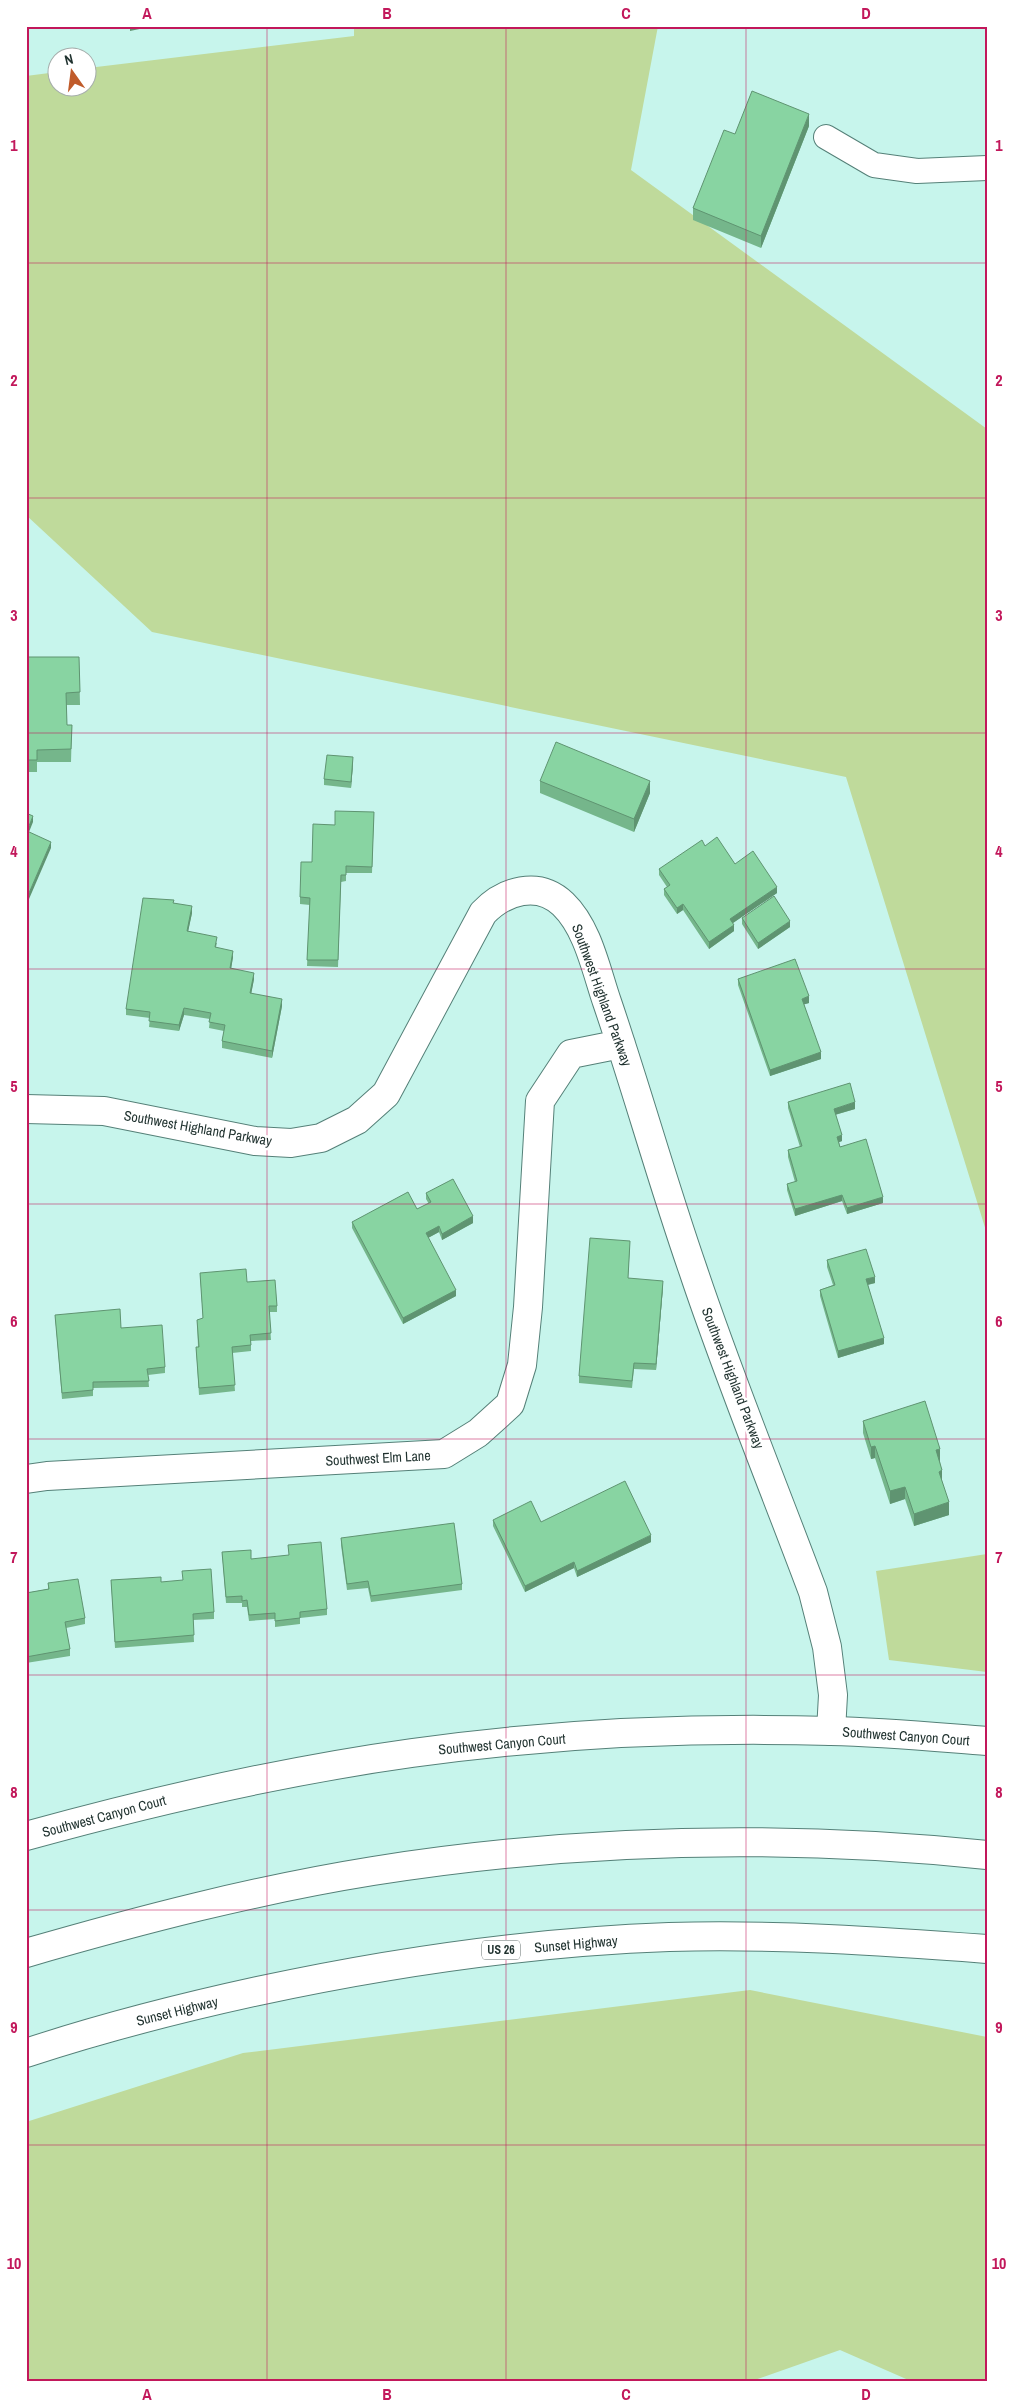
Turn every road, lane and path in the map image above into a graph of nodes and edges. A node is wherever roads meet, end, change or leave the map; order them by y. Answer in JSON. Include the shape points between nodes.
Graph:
{"nodes":[{"id":1,"x":826,"y":137,"type":"dead end"},
{"id":2,"x":987,"y":168,"type":"edge"},
{"id":3,"x":621,"y":1044,"type":"junction"},
{"id":4,"x":26,"y":1109,"type":"edge"},
{"id":5,"x":26,"y":1479,"type":"edge"},
{"id":6,"x":831,"y":1731,"type":"junction"},
{"id":7,"x":987,"y":1741,"type":"edge"},
{"id":8,"x":26,"y":1836,"type":"edge"},
{"id":9,"x":987,"y":1855,"type":"edge"},
{"id":10,"x":987,"y":1948,"type":"edge"},
{"id":11,"x":26,"y":1953,"type":"edge"},
{"id":12,"x":26,"y":2053,"type":"edge"}],
"edges":[{"from":1,"to":2,"type":"lane","via":[[874,165],[916,172]]},
{"from":3,"to":4,"type":"main road","name":"Southwest Highland Parkway","via":[[577,922],[550,894],[532,891],[512,893],[494,901],[483,913],[386,1094],[357,1120],[322,1138],[290,1144],[255,1141],[104,1111]]},
{"from":3,"to":5,"type":"main road","name":"Southwest Elm Lane","via":[[571,1054],[540,1101],[522,1365],[510,1404],[478,1433],[444,1454]]},
{"from":3,"to":6,"type":"main road","name":"Southwest Highland Parkway","via":[[693,1271],[813,1592],[828,1656],[833,1695]]},
{"from":6,"to":7,"type":"main road","name":"Southwest Canyon Court"},
{"from":6,"to":8,"type":"main road","name":"Southwest Canyon Court","via":[[635,1734],[413,1753],[194,1793]]},
{"from":9,"to":11,"type":"main road","via":[[877,1846],[729,1842],[584,1846],[380,1870],[284,1887],[146,1918]]},
{"from":10,"to":12,"type":"main road","name":"Sunset Highway","number":"US 26","via":[[858,1939],[680,1937],[501,1950],[412,1961],[307,1980],[192,2006]]}]}
